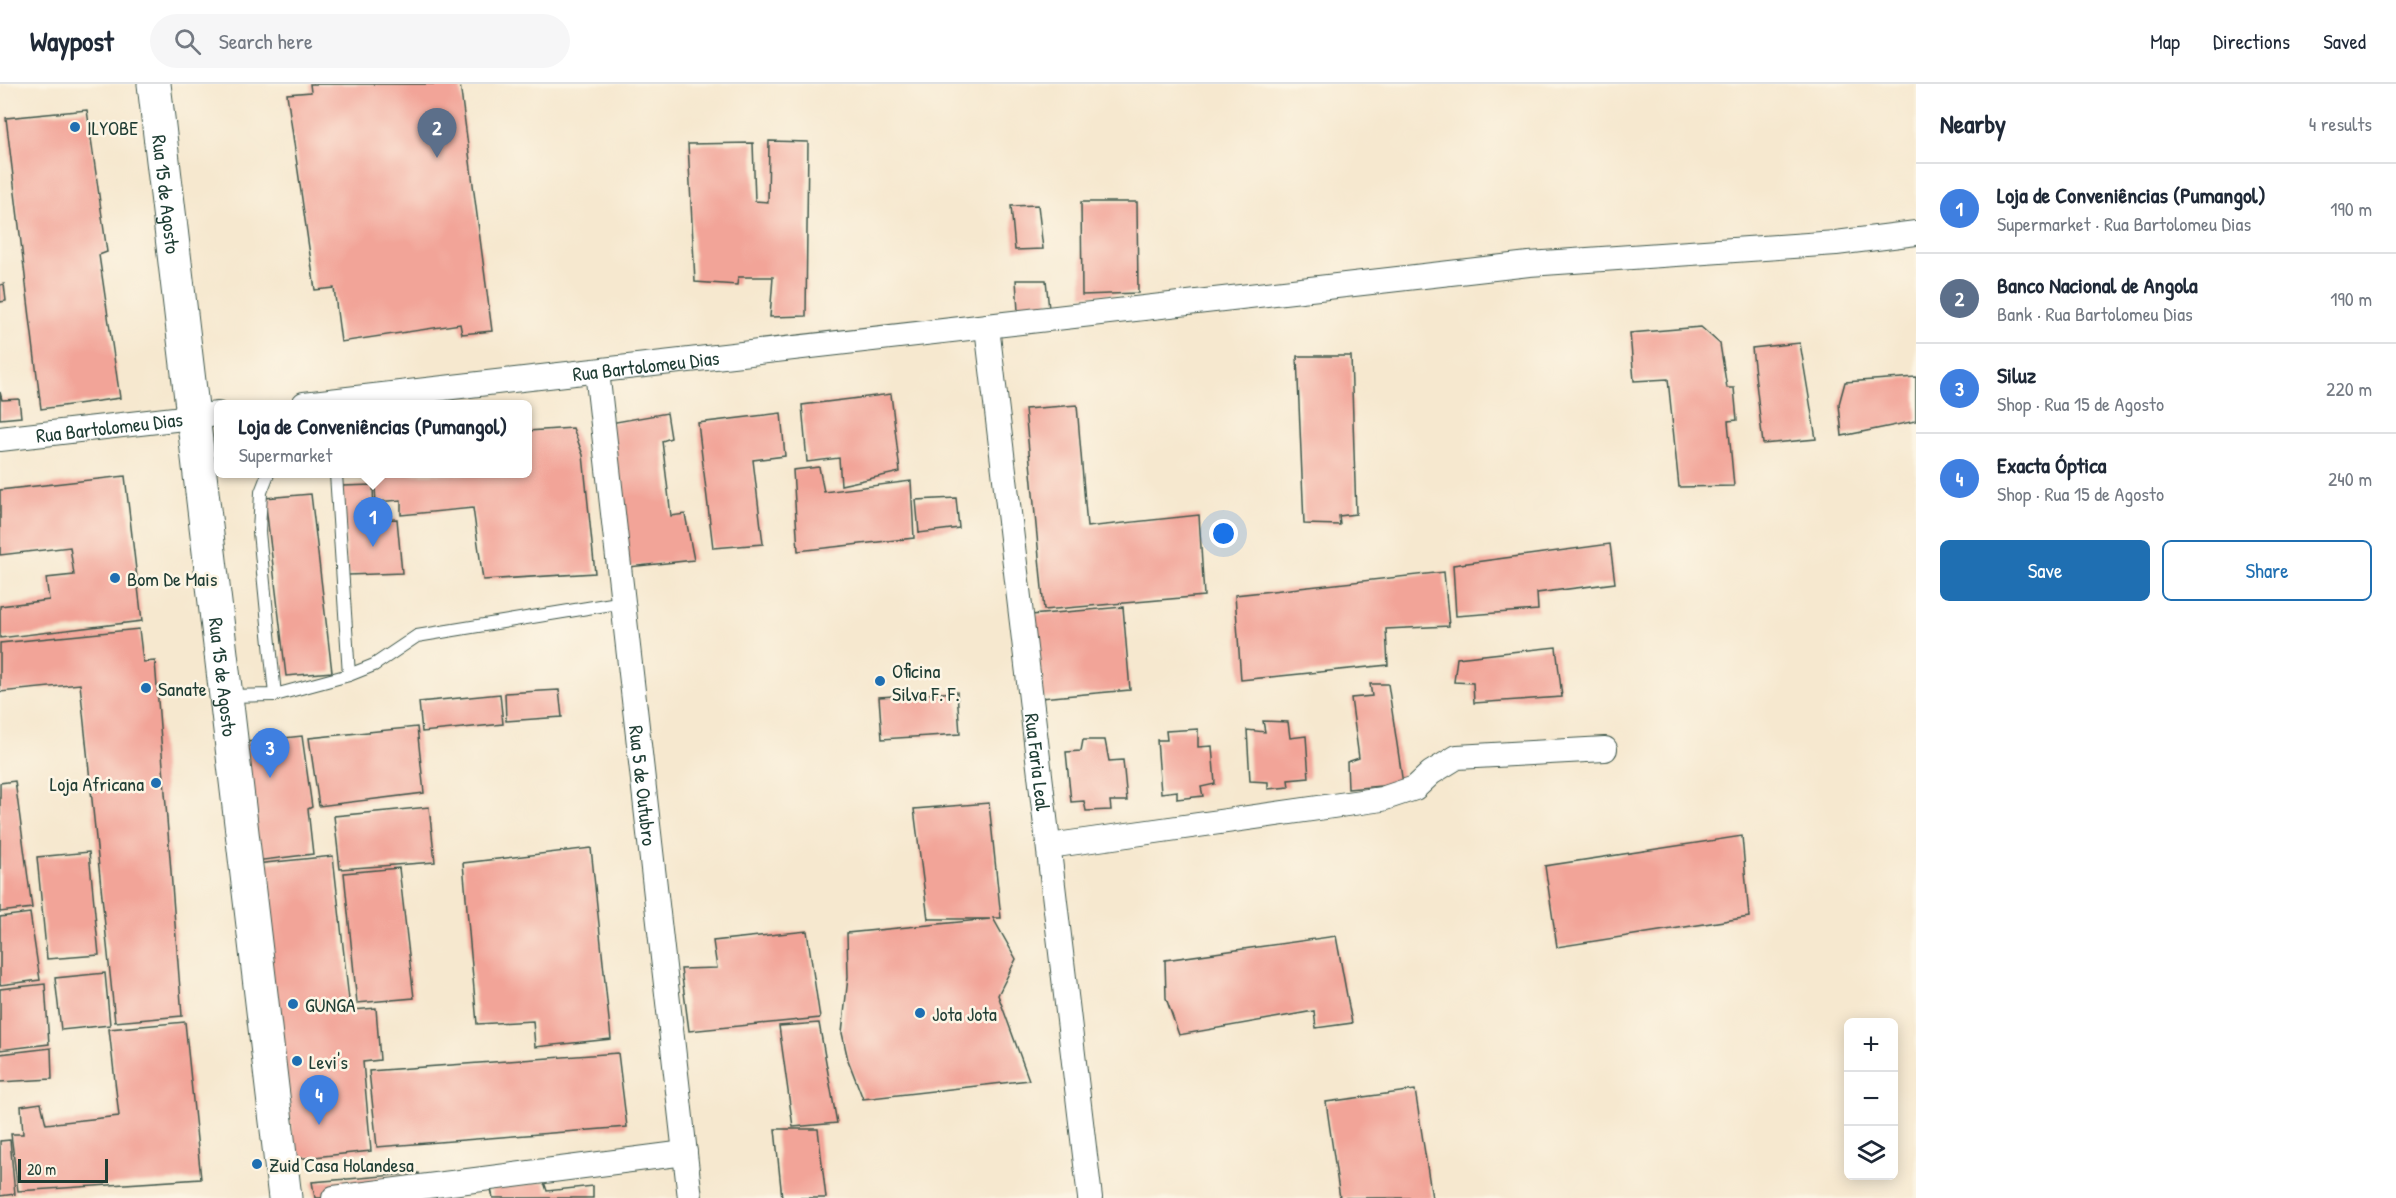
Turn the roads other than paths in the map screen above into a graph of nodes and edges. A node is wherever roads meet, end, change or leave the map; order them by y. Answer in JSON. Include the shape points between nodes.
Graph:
{"nodes":[{"id":1,"x":154,"y":84,"type":"edge"},
{"id":2,"x":1916,"y":233,"type":"edge"},
{"id":3,"x":987,"y":327,"type":"junction"},
{"id":4,"x":597,"y":371,"type":"junction"},
{"id":5,"x":355,"y":400,"type":"edge"},
{"id":6,"x":206,"y":416,"type":"edge"},
{"id":7,"x":0,"y":439,"type":"edge"},
{"id":8,"x":266,"y":478,"type":"edge"},
{"id":9,"x":336,"y":478,"type":"edge"},
{"id":10,"x":624,"y":602,"type":"junction"},
{"id":11,"x":349,"y":675,"type":"junction"},
{"id":12,"x":275,"y":695,"type":"junction"},
{"id":13,"x":226,"y":696,"type":"junction"},
{"id":14,"x":1605,"y":749,"type":"dead end"},
{"id":15,"x":1049,"y":846,"type":"junction"},
{"id":16,"x":685,"y":1153,"type":"junction"},
{"id":17,"x":285,"y":1198,"type":"edge"},
{"id":18,"x":334,"y":1198,"type":"edge"},
{"id":19,"x":690,"y":1198,"type":"edge"},
{"id":20,"x":1090,"y":1198,"type":"edge"}],
"edges":[{"from":1,"to":6,"type":"main road","name":"Rua 15 de Agosto"},
{"from":2,"to":3,"type":"street","name":"Rua Bartolomeu Dias","via":[[1836,243],[1529,264]]},
{"from":3,"to":4,"type":"street","name":"Rua Bartolomeu Dias"},
{"from":3,"to":15,"type":"street","name":"Rua Faria Leal"},
{"from":4,"to":5,"type":"street","name":"Rua Bartolomeu Dias"},
{"from":4,"to":10,"type":"street","name":"Rua 5 de Outubro"},
{"from":6,"to":7,"type":"street","name":"Rua Bartolomeu Dias"},
{"from":6,"to":13,"type":"main road","name":"Rua 15 de Agosto"},
{"from":8,"to":12,"type":"lane","via":[[261,492],[259,532]]},
{"from":9,"to":11,"type":"lane"},
{"from":10,"to":11,"type":"lane","via":[[417,636],[374,665]]},
{"from":10,"to":16,"type":"street","name":"Rua 5 de Outubro"},
{"from":11,"to":12,"type":"lane"},
{"from":12,"to":13,"type":"lane"},
{"from":13,"to":17,"type":"main road","name":"Rua 15 de Agosto"},
{"from":14,"to":15,"type":"street","via":[[1456,758],[1415,788],[1382,799]]},
{"from":15,"to":20,"type":"street","name":"Rua Faria Leal"},
{"from":16,"to":18,"type":"street"},
{"from":16,"to":19,"type":"street","name":"Rua 5 de Outubro"}]}
